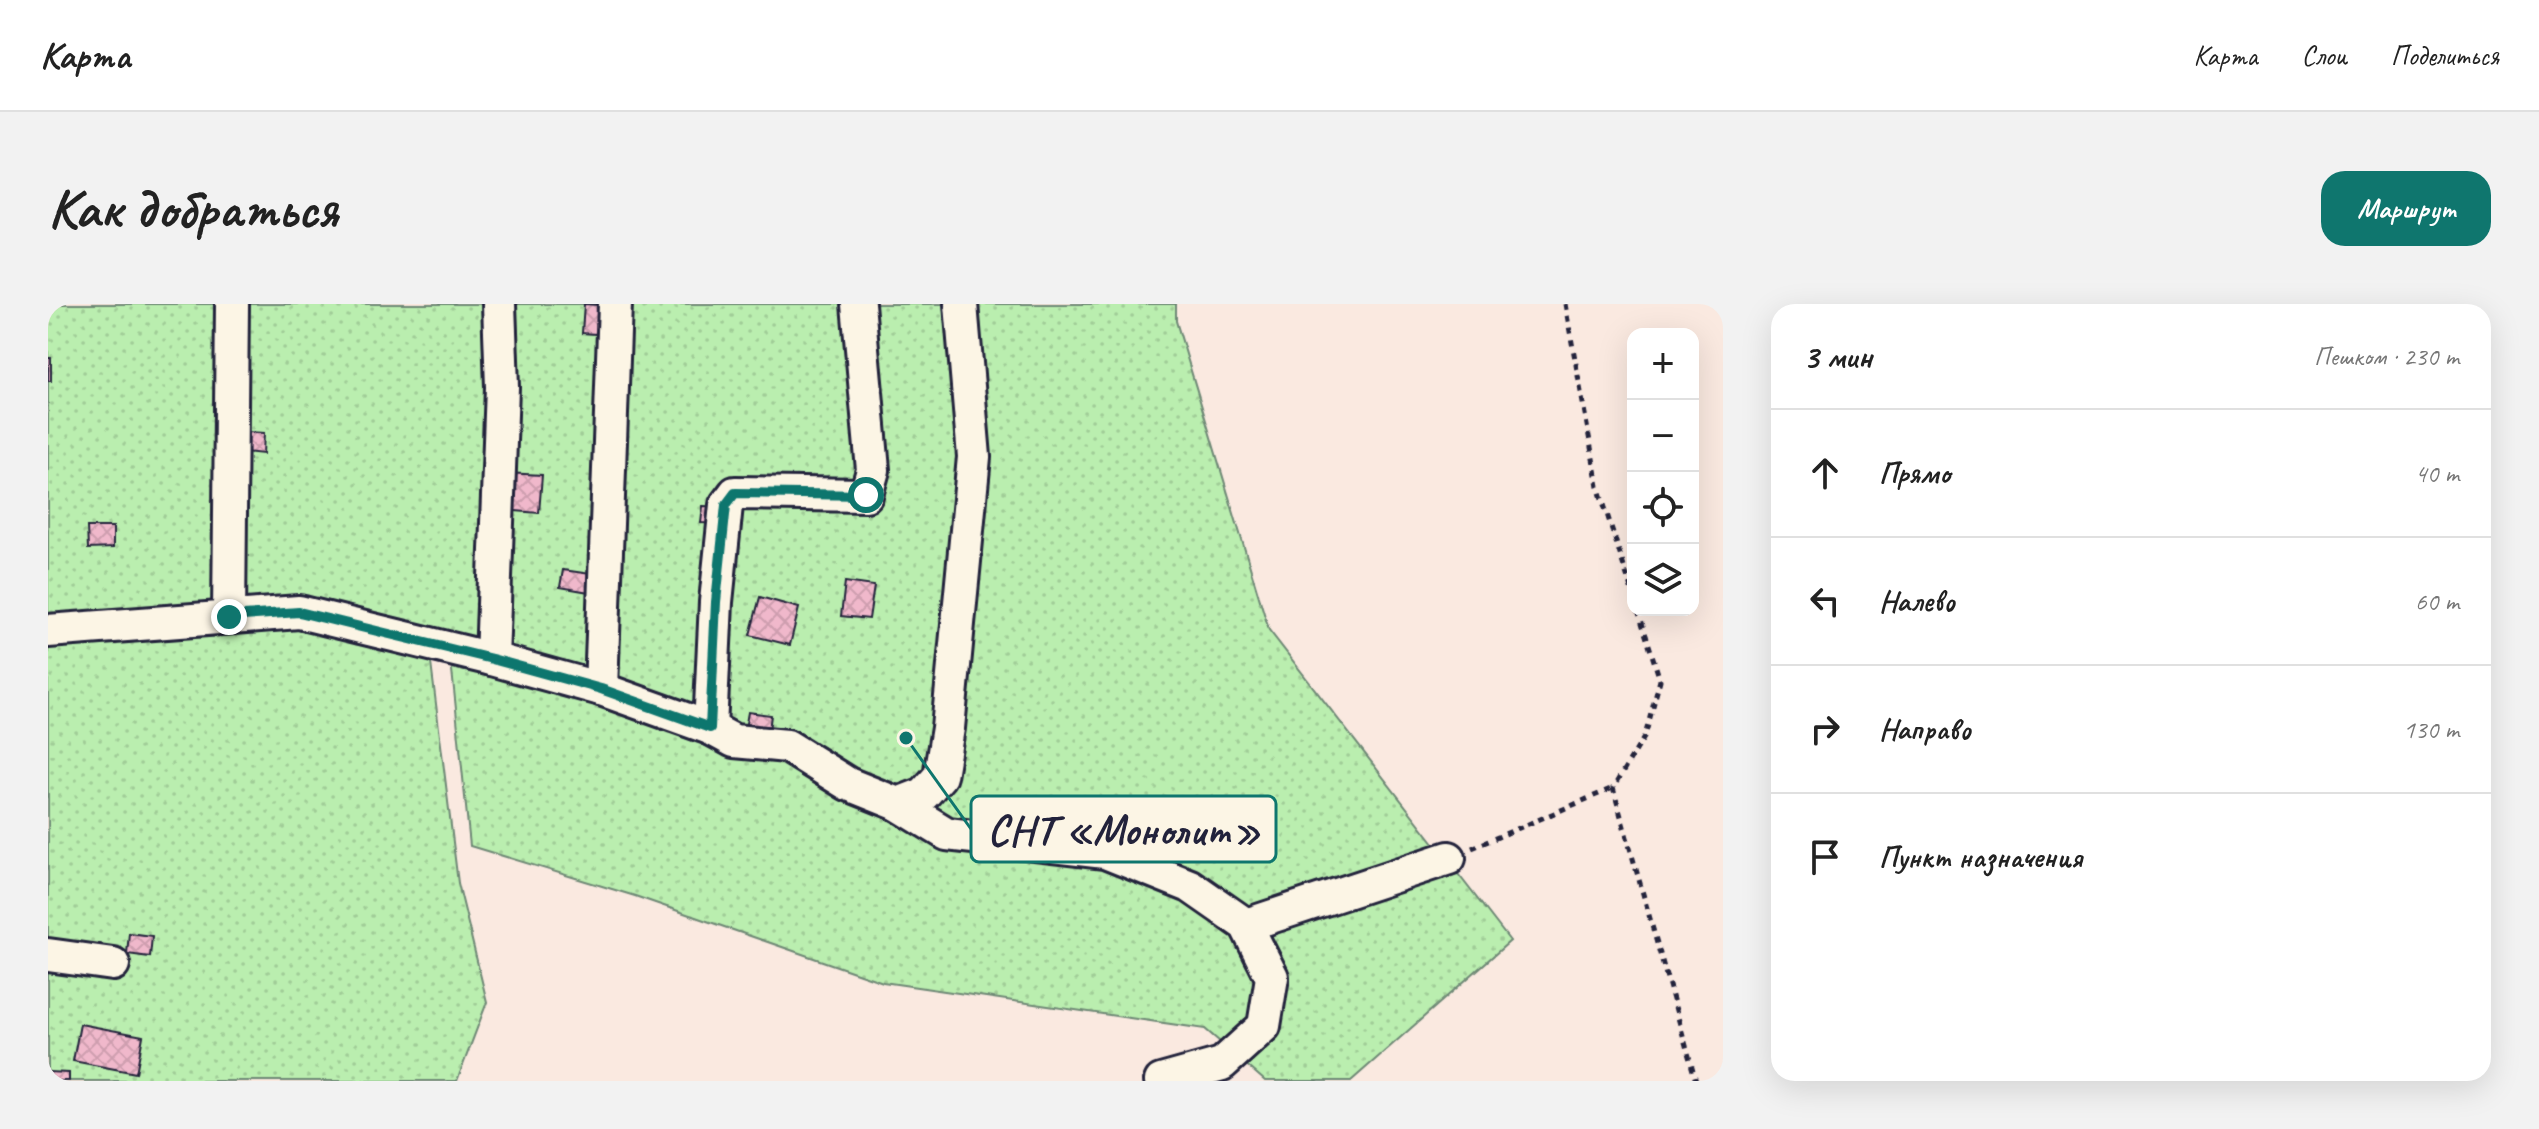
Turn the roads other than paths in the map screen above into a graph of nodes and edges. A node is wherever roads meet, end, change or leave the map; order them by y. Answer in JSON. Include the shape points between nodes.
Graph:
{"nodes":[{"id":1,"x":232,"y":304,"type":"edge"},
{"id":2,"x":499,"y":304,"type":"edge"},
{"id":3,"x":615,"y":304,"type":"edge"},
{"id":4,"x":858,"y":304,"type":"edge"},
{"id":5,"x":961,"y":304,"type":"edge"},
{"id":6,"x":229,"y":617,"type":"junction"},
{"id":7,"x":48,"y":631,"type":"edge"},
{"id":8,"x":492,"y":659,"type":"junction"},
{"id":9,"x":601,"y":689,"type":"junction"},
{"id":10,"x":710,"y":728,"type":"junction"},
{"id":11,"x":898,"y":804,"type":"junction"},
{"id":12,"x":1449,"y":858,"type":"road end"},
{"id":13,"x":1246,"y":925,"type":"junction"},
{"id":14,"x":48,"y":955,"type":"edge"},
{"id":15,"x":113,"y":964,"type":"dead end"},
{"id":16,"x":1161,"y":1081,"type":"edge"}],
"edges":[{"from":1,"to":6,"type":"lane"},
{"from":2,"to":8,"type":"lane","via":[[502,387]]},
{"from":3,"to":9,"type":"lane"},
{"from":4,"to":10,"type":"lane","via":[[873,470],[866,495],[735,493],[726,505]]},
{"from":5,"to":11,"type":"lane","via":[[974,457],[948,728],[940,776],[924,794]]},
{"from":6,"to":7,"type":"lane"},
{"from":6,"to":8,"type":"lane","via":[[299,612]]},
{"from":8,"to":9,"type":"lane"},
{"from":9,"to":10,"type":"lane"},
{"from":10,"to":11,"type":"lane","via":[[734,741],[787,746],[848,784]]},
{"from":11,"to":13,"type":"lane","via":[[947,834],[1105,852],[1190,886]]},
{"from":12,"to":13,"type":"lane"},
{"from":13,"to":16,"type":"lane","via":[[1272,977],[1264,1026],[1222,1064]]},
{"from":14,"to":15,"type":"lane"}]}
